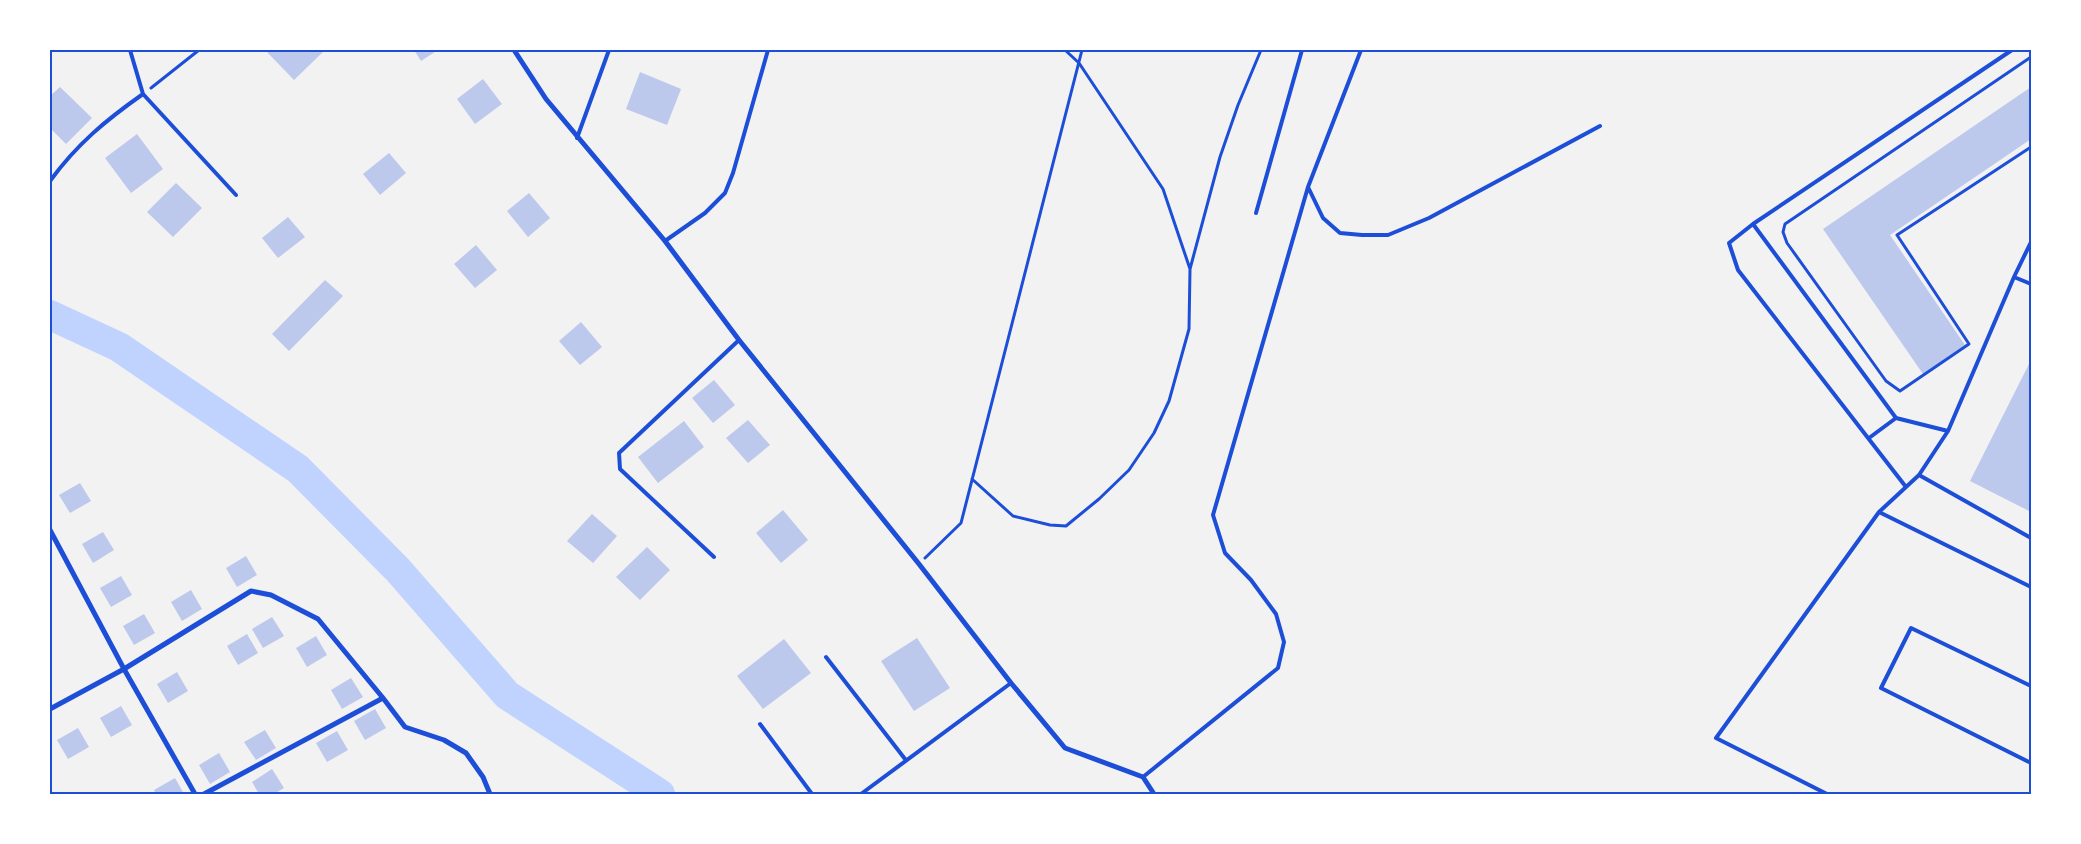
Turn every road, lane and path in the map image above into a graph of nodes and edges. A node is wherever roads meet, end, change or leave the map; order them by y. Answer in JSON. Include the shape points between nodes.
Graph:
{"nodes":[{"id":1,"x":130,"y":50,"type":"edge"},
{"id":2,"x":199,"y":50,"type":"edge"},
{"id":3,"x":514,"y":50,"type":"edge"},
{"id":4,"x":609,"y":50,"type":"edge"},
{"id":5,"x":768,"y":50,"type":"edge"},
{"id":6,"x":1065,"y":50,"type":"edge"},
{"id":7,"x":1082,"y":50,"type":"edge"},
{"id":8,"x":1261,"y":50,"type":"edge"},
{"id":9,"x":1302,"y":50,"type":"edge"},
{"id":10,"x":1361,"y":50,"type":"edge"},
{"id":11,"x":2012,"y":50,"type":"edge"},
{"id":12,"x":2031,"y":58,"type":"edge"},
{"id":13,"x":1079,"y":63,"type":"junction"},
{"id":14,"x":143,"y":94,"type":"junction"},
{"id":15,"x":1600,"y":126,"type":"dead end"},
{"id":16,"x":577,"y":138,"type":"junction"},
{"id":17,"x":2031,"y":147,"type":"edge"},
{"id":18,"x":50,"y":180,"type":"edge"},
{"id":19,"x":1308,"y":187,"type":"junction"},
{"id":20,"x":236,"y":195,"type":"dead end"},
{"id":21,"x":1256,"y":213,"type":"dead end"},
{"id":22,"x":1753,"y":224,"type":"junction"},
{"id":23,"x":664,"y":241,"type":"junction"},
{"id":24,"x":2031,"y":242,"type":"edge"},
{"id":25,"x":1190,"y":269,"type":"junction"},
{"id":26,"x":2014,"y":276,"type":"junction"},
{"id":27,"x":2031,"y":284,"type":"edge"},
{"id":28,"x":739,"y":340,"type":"junction"},
{"id":29,"x":1896,"y":418,"type":"junction"},
{"id":30,"x":1948,"y":431,"type":"junction"},
{"id":31,"x":1868,"y":438,"type":"junction"},
{"id":32,"x":1919,"y":475,"type":"junction"},
{"id":33,"x":972,"y":479,"type":"junction"},
{"id":34,"x":1906,"y":487,"type":"junction"},
{"id":35,"x":1879,"y":512,"type":"junction"},
{"id":36,"x":50,"y":530,"type":"edge"},
{"id":37,"x":2031,"y":538,"type":"edge"},
{"id":38,"x":714,"y":557,"type":"dead end"},
{"id":39,"x":919,"y":564,"type":"junction"},
{"id":40,"x":2031,"y":587,"type":"edge"},
{"id":41,"x":826,"y":657,"type":"dead end"},
{"id":42,"x":124,"y":669,"type":"junction"},
{"id":43,"x":1010,"y":683,"type":"junction"},
{"id":44,"x":2031,"y":686,"type":"edge"},
{"id":45,"x":383,"y":698,"type":"junction"},
{"id":46,"x":50,"y":709,"type":"edge"},
{"id":47,"x":760,"y":724,"type":"dead end"},
{"id":48,"x":905,"y":760,"type":"junction"},
{"id":49,"x":2031,"y":763,"type":"edge"},
{"id":50,"x":1143,"y":778,"type":"junction"},
{"id":51,"x":195,"y":794,"type":"edge"},
{"id":52,"x":204,"y":794,"type":"edge"},
{"id":53,"x":490,"y":794,"type":"edge"},
{"id":54,"x":812,"y":794,"type":"edge"},
{"id":55,"x":861,"y":794,"type":"edge"},
{"id":56,"x":1154,"y":794,"type":"edge"},
{"id":57,"x":1827,"y":794,"type":"edge"}],
"edges":[{"from":1,"to":14,"type":"lane"},
{"from":2,"to":14,"type":"path"},
{"from":3,"to":16,"type":"street","via":[[546,99]]},
{"from":4,"to":16,"type":"lane"},
{"from":5,"to":23,"type":"lane","via":[[734,173],[725,193],[705,213]]},
{"from":6,"to":13,"type":"path"},
{"from":7,"to":13,"type":"path"},
{"from":8,"to":25,"type":"path","via":[[1220,157]]},
{"from":9,"to":21,"type":"lane"},
{"from":10,"to":19,"type":"lane"},
{"from":11,"to":22,"type":"lane"},
{"from":12,"to":17,"type":"path","via":[[1785,224],[1783,232],[1787,243],[1886,381],[1900,391],[1969,344],[1897,235]]},
{"from":13,"to":25,"type":"path","via":[[1162,189]]},
{"from":13,"to":33,"type":"path"},
{"from":14,"to":18,"type":"lane","via":[[99,127],[67,157]]},
{"from":14,"to":20,"type":"lane"},
{"from":15,"to":19,"type":"lane","via":[[1429,218],[1388,235],[1340,233],[1323,218]]},
{"from":16,"to":23,"type":"street"},
{"from":19,"to":50,"type":"lane","via":[[1213,515],[1225,553],[1251,580],[1276,614],[1284,642],[1278,668]]},
{"from":22,"to":29,"type":"lane"},
{"from":22,"to":31,"type":"lane","via":[[1729,243],[1738,270]]},
{"from":23,"to":28,"type":"street"},
{"from":24,"to":26,"type":"lane"},
{"from":25,"to":33,"type":"path","via":[[1189,329],[1169,401],[1154,433],[1129,470],[1099,499],[1066,526],[1050,525],[1013,516]]},
{"from":26,"to":27,"type":"lane"},
{"from":26,"to":30,"type":"lane"},
{"from":28,"to":38,"type":"lane","via":[[619,453],[620,469]]},
{"from":28,"to":39,"type":"street"},
{"from":29,"to":30,"type":"lane"},
{"from":29,"to":31,"type":"lane"},
{"from":30,"to":32,"type":"lane"},
{"from":31,"to":34,"type":"lane"},
{"from":32,"to":34,"type":"lane"},
{"from":32,"to":37,"type":"lane"},
{"from":33,"to":39,"type":"path","via":[[961,523]]},
{"from":34,"to":35,"type":"lane"},
{"from":35,"to":40,"type":"lane"},
{"from":35,"to":57,"type":"lane","via":[[1716,738]]},
{"from":36,"to":42,"type":"street"},
{"from":39,"to":43,"type":"street"},
{"from":41,"to":48,"type":"lane"},
{"from":42,"to":45,"type":"street","via":[[251,591],[271,595],[318,619]]},
{"from":42,"to":46,"type":"street"},
{"from":42,"to":51,"type":"street"},
{"from":43,"to":48,"type":"lane"},
{"from":43,"to":50,"type":"street","via":[[1065,748]]},
{"from":44,"to":49,"type":"lane","via":[[1911,628],[1881,688]]},
{"from":45,"to":52,"type":"street"},
{"from":45,"to":53,"type":"street","via":[[405,728],[444,740],[466,753],[483,777]]},
{"from":47,"to":54,"type":"lane"},
{"from":48,"to":55,"type":"lane"},
{"from":50,"to":56,"type":"street"}]}
